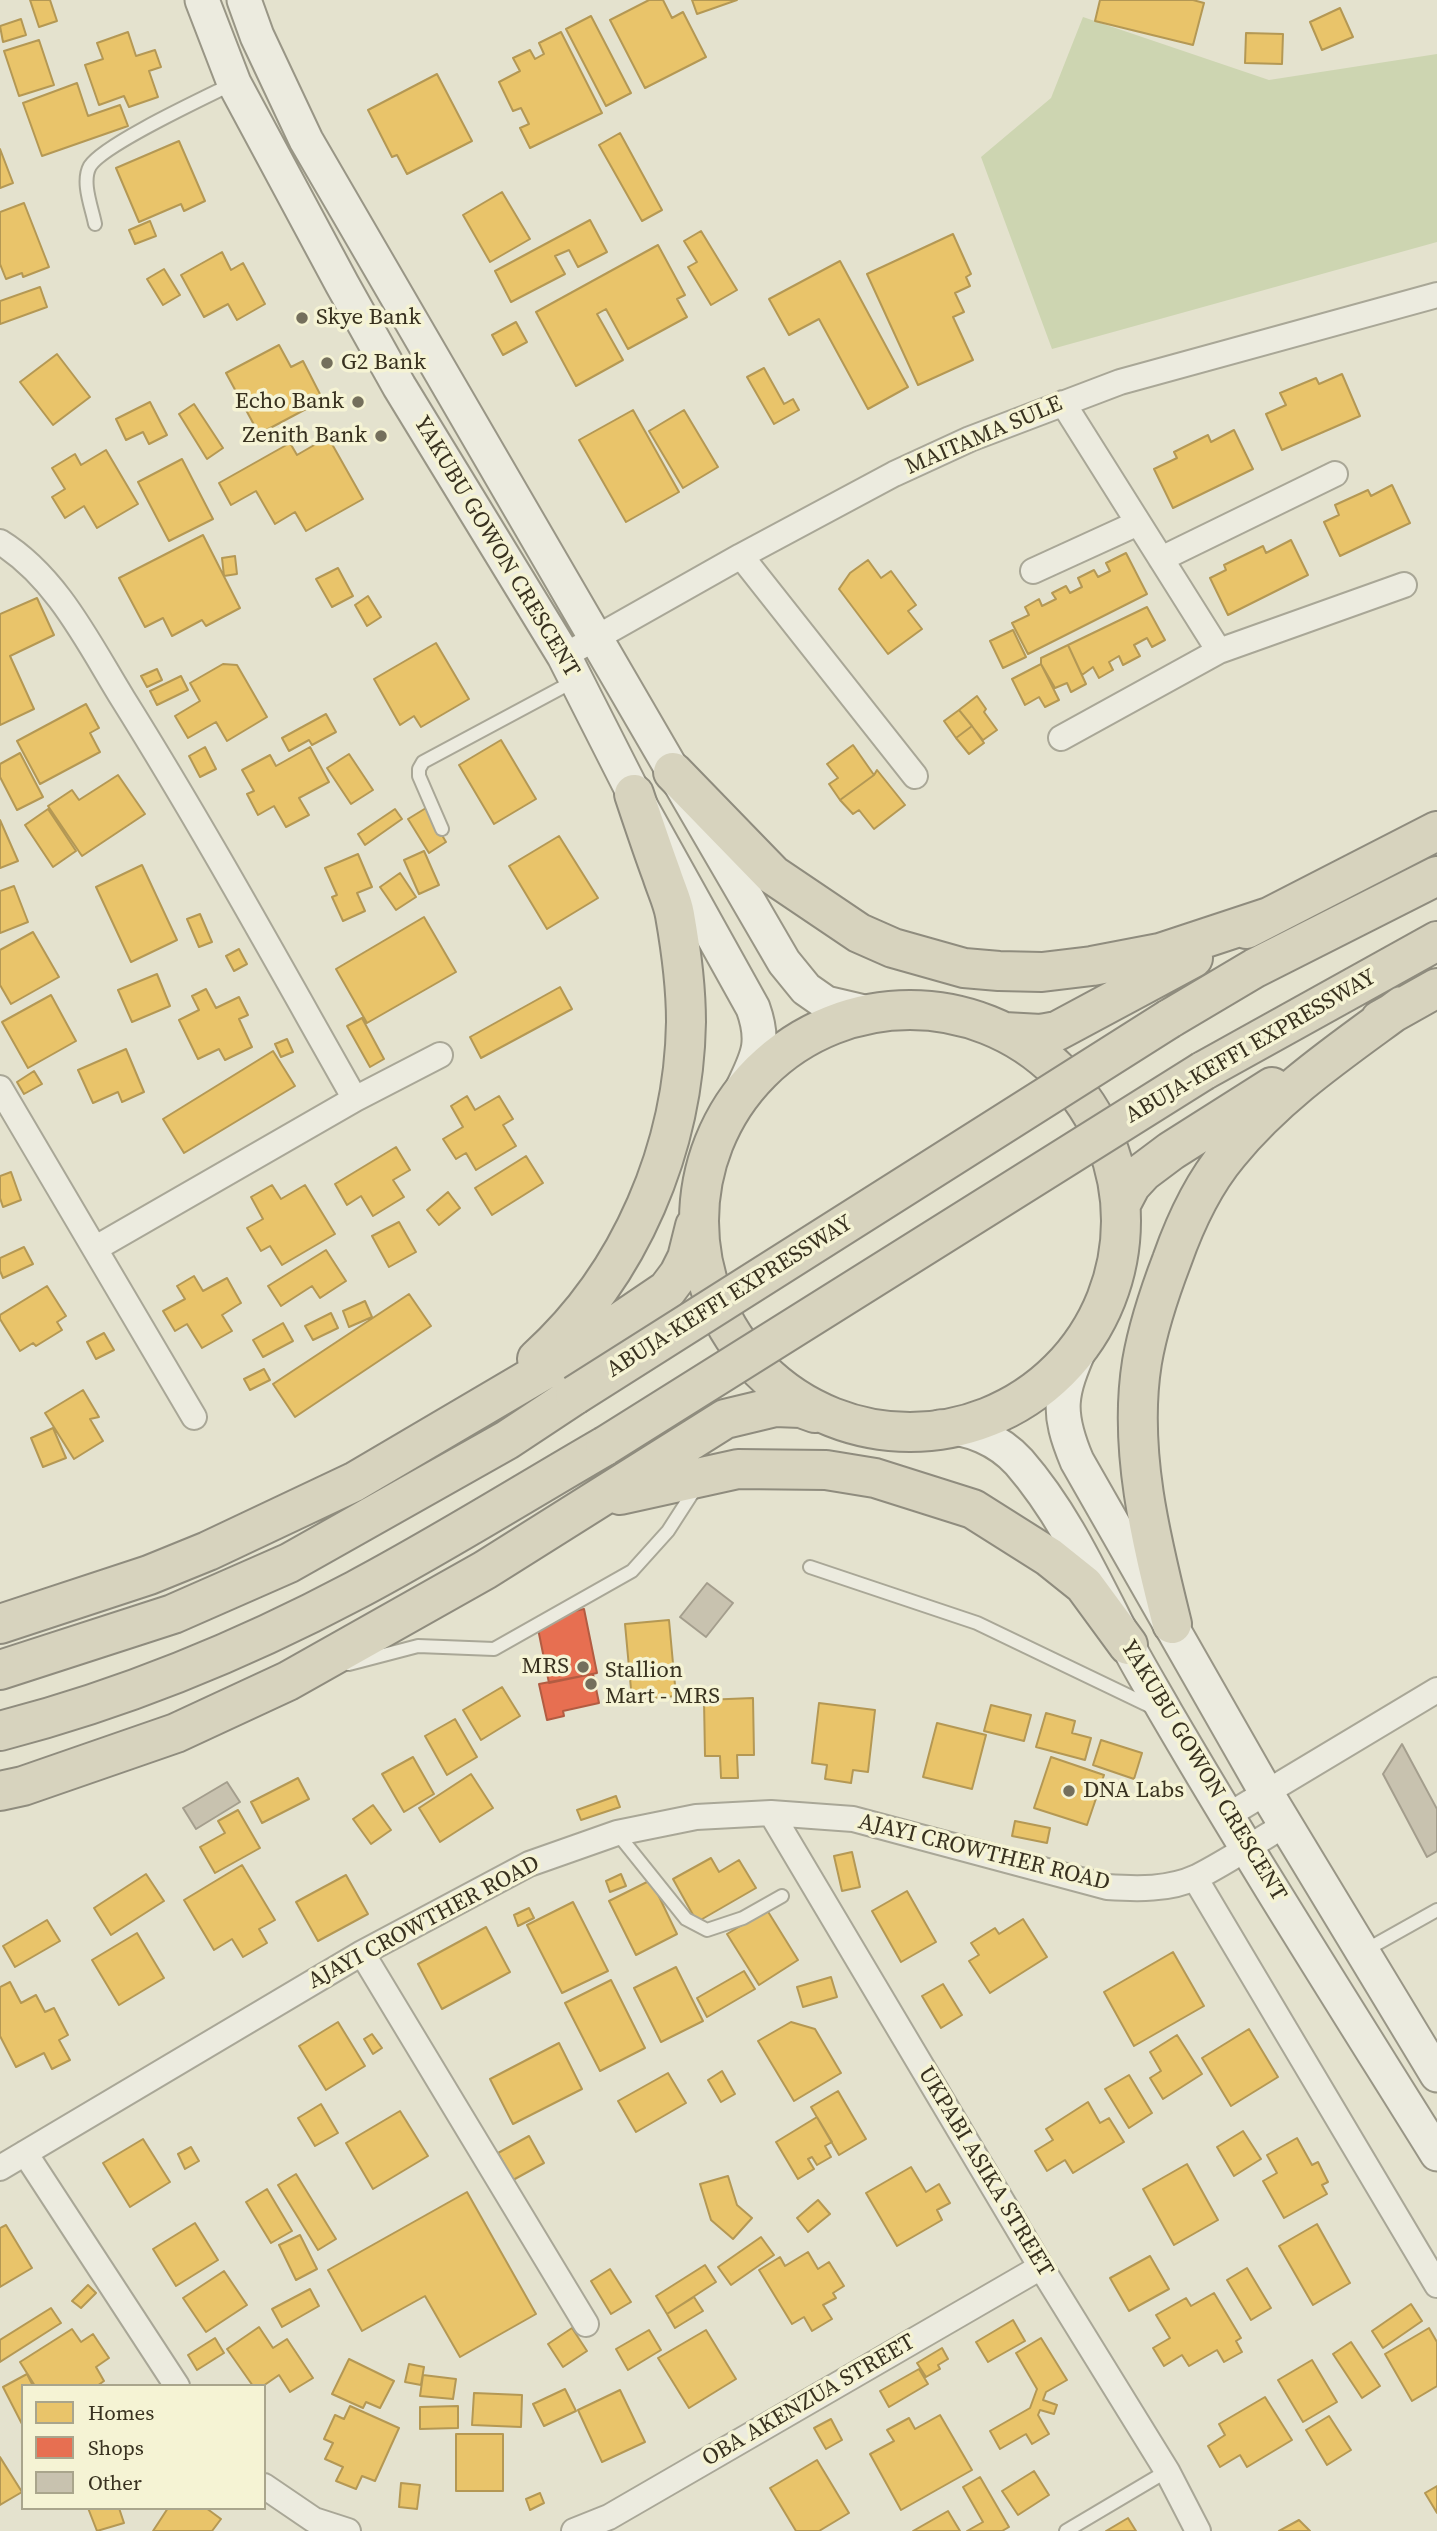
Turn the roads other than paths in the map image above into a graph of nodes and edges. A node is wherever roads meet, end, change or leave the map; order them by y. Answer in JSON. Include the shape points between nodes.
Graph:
{"nodes":[{"id":1,"x":202,"y":0,"type":"edge"},
{"id":2,"x":244,"y":0,"type":"edge"},
{"id":3,"x":234,"y":83,"type":"junction"},
{"id":4,"x":95,"y":224,"type":"dead end"},
{"id":5,"x":1437,"y":295,"type":"edge"},
{"id":6,"x":1063,"y":403,"type":"junction"},
{"id":7,"x":1335,"y":474,"type":"dead end"},
{"id":8,"x":1138,"y":523,"type":"junction"},
{"id":9,"x":0,"y":542,"type":"edge"},
{"id":10,"x":741,"y":556,"type":"junction"},
{"id":11,"x":1161,"y":559,"type":"junction"},
{"id":12,"x":1033,"y":571,"type":"dead end"},
{"id":13,"x":1404,"y":585,"type":"dead end"},
{"id":14,"x":594,"y":638,"type":"junction"},
{"id":15,"x":1219,"y":651,"type":"junction"},
{"id":16,"x":570,"y":668,"type":"junction"},
{"id":17,"x":1061,"y":738,"type":"dead end"},
{"id":18,"x":673,"y":772,"type":"junction"},
{"id":19,"x":915,"y":776,"type":"dead end"},
{"id":20,"x":634,"y":794,"type":"junction"},
{"id":21,"x":442,"y":829,"type":"dead end"},
{"id":22,"x":1437,"y":831,"type":"edge"},
{"id":23,"x":1437,"y":876,"type":"edge"},
{"id":24,"x":1269,"y":917,"type":"junction"},
{"id":25,"x":1437,"y":941,"type":"edge"},
{"id":26,"x":1437,"y":988,"type":"edge"},
{"id":27,"x":1402,"y":1006,"type":"junction"},
{"id":28,"x":873,"y":1014,"type":"junction"},
{"id":29,"x":1004,"y":1032,"type":"junction"},
{"id":30,"x":440,"y":1055,"type":"dead end"},
{"id":31,"x":0,"y":1088,"type":"edge"},
{"id":32,"x":739,"y":1096,"type":"junction"},
{"id":33,"x":355,"y":1099,"type":"junction"},
{"id":34,"x":1121,"y":1204,"type":"junction"},
{"id":35,"x":698,"y":1217,"type":"junction"},
{"id":36,"x":96,"y":1248,"type":"junction"},
{"id":37,"x":1081,"y":1346,"type":"junction"},
{"id":38,"x":485,"y":1405,"type":"junction"},
{"id":39,"x":194,"y":1417,"type":"dead end"},
{"id":40,"x":830,"y":1418,"type":"junction"},
{"id":41,"x":940,"y":1427,"type":"junction"},
{"id":42,"x":704,"y":1476,"type":"junction"},
{"id":43,"x":591,"y":1502,"type":"junction"},
{"id":44,"x":810,"y":1567,"type":"dead end"},
{"id":45,"x":0,"y":1624,"type":"edge"},
{"id":46,"x":1171,"y":1624,"type":"junction"},
{"id":47,"x":1128,"y":1645,"type":"junction"},
{"id":48,"x":0,"y":1670,"type":"edge"},
{"id":49,"x":288,"y":1681,"type":"junction"},
{"id":50,"x":1437,"y":1690,"type":"edge"},
{"id":51,"x":1167,"y":1714,"type":"junction"},
{"id":52,"x":0,"y":1731,"type":"edge"},
{"id":53,"x":0,"y":1791,"type":"edge"},
{"id":54,"x":1267,"y":1794,"type":"junction"},
{"id":55,"x":771,"y":1813,"type":"junction"},
{"id":56,"x":1227,"y":1816,"type":"junction"},
{"id":57,"x":1286,"y":1825,"type":"junction"},
{"id":58,"x":617,"y":1833,"type":"junction"},
{"id":59,"x":1246,"y":1848,"type":"junction"},
{"id":60,"x":1195,"y":1878,"type":"junction"},
{"id":61,"x":782,"y":1896,"type":"dead end"},
{"id":62,"x":1436,"y":1913,"type":"edge"},
{"id":63,"x":1363,"y":1952,"type":"junction"},
{"id":64,"x":362,"y":1953,"type":"junction"},
{"id":65,"x":1437,"y":2075,"type":"edge"},
{"id":66,"x":25,"y":2152,"type":"junction"},
{"id":67,"x":1437,"y":2154,"type":"edge"},
{"id":68,"x":0,"y":2168,"type":"edge"},
{"id":69,"x":1041,"y":2267,"type":"junction"},
{"id":70,"x":1437,"y":2285,"type":"edge"},
{"id":71,"x":586,"y":2323,"type":"dead end"},
{"id":72,"x":176,"y":2384,"type":"edge"},
{"id":73,"x":1167,"y":2471,"type":"junction"},
{"id":74,"x":266,"y":2488,"type":"edge"},
{"id":75,"x":348,"y":2531,"type":"edge"},
{"id":76,"x":574,"y":2531,"type":"edge"},
{"id":77,"x":1066,"y":2531,"type":"edge"},
{"id":78,"x":1198,"y":2531,"type":"edge"}],
"edges":[{"from":1,"to":3,"type":"main road","name":"YAKUBU GOWON CRESCENT"},
{"from":2,"to":14,"type":"main road","name":"YAKUBU GOWON CRESCENT","via":[[306,140]]},
{"from":3,"to":4,"type":"lane","via":[[119,143],[89,167],[86,182]]},
{"from":3,"to":16,"type":"main road","name":"YAKUBU GOWON CRESCENT","via":[[399,386]]},
{"from":5,"to":6,"type":"street","name":"MAITAMA SULE","via":[[1120,382]]},
{"from":6,"to":8,"type":"street"},
{"from":6,"to":10,"type":"street","name":"MAITAMA SULE","via":[[894,474]]},
{"from":7,"to":11,"type":"street"},
{"from":8,"to":11,"type":"street"},
{"from":8,"to":12,"type":"street"},
{"from":9,"to":33,"type":"street","via":[[45,581],[75,622],[160,758]]},
{"from":10,"to":14,"type":"street","name":"MAITAMA SULE"},
{"from":10,"to":19,"type":"street"},
{"from":11,"to":15,"type":"street"},
{"from":13,"to":15,"type":"street"},
{"from":14,"to":16,"type":"street","name":"MAITAMA SULE"},
{"from":14,"to":18,"type":"main road","name":"YAKUBU GOWON CRESCENT"},
{"from":15,"to":17,"type":"street"},
{"from":16,"to":20,"type":"main road","name":"YAKUBU GOWON CRESCENT"},
{"from":16,"to":21,"type":"lane","via":[[423,762],[419,776]]},
{"from":18,"to":24,"type":"highway","via":[[773,875],[859,933],[964,968],[1042,971],[1092,966],[1160,953]]},
{"from":18,"to":28,"type":"main road","name":"YAKUBU GOWON CRESCENT","via":[[784,962],[806,989],[826,1003]]},
{"from":20,"to":32,"type":"main road","name":"YAKUBU GOWON CRESCENT","via":[[760,1027],[761,1042]]},
{"from":20,"to":38,"type":"highway","via":[[675,913],[686,1021],[675,1119],[646,1206],[611,1273],[557,1340]]},
{"from":22,"to":24,"type":"highway"},
{"from":23,"to":48,"type":"highway","name":"ABUJA-KEFFI EXPRESSWAY","bridge":true,"via":[[1255,968],[1169,1019],[507,1440],[289,1563],[173,1614]]},
{"from":24,"to":29,"type":"highway","via":[[1057,1031]]},
{"from":25,"to":52,"type":"highway","name":"ABUJA-KEFFI EXPRESSWAY","bridge":true,"via":[[1203,1071],[605,1446],[356,1590],[148,1685]]},
{"from":26,"to":27,"type":"highway","name":"ABUJA-KEFFI EXPRESSWAY"},
{"from":27,"to":34,"type":"highway","name":"ABUJA-KEFFI EXPRESSWAY","via":[[1171,1151],[1130,1185]]},
{"from":27,"to":46,"type":"highway","via":[[1295,1085],[1228,1154],[1195,1205],[1175,1250],[1155,1304],[1142,1364],[1139,1420],[1140,1465]]},
{"from":28,"to":29,"type":"highway","via":[[940,1013]]},
{"from":28,"to":32,"type":"highway","via":[[842,1022],[785,1051]]},
{"from":29,"to":34,"type":"highway","via":[[1035,1051],[1086,1102],[1115,1168]]},
{"from":30,"to":33,"type":"street"},
{"from":31,"to":36,"type":"street"},
{"from":32,"to":35,"type":"highway","via":[[709,1153]]},
{"from":33,"to":36,"type":"street"},
{"from":34,"to":37,"type":"highway","via":[[1115,1275]]},
{"from":35,"to":38,"type":"highway","name":"ABUJA-KEFFI EXPRESSWAY","via":[[687,1258],[667,1290]]},
{"from":35,"to":40,"type":"highway","via":[[708,1289],[736,1343],[768,1379]]},
{"from":36,"to":39,"type":"street"},
{"from":37,"to":41,"type":"highway","via":[[1025,1398],[974,1423]]},
{"from":37,"to":46,"type":"main road","name":"YAKUBU GOWON CRESCENT","via":[[1063,1393],[1068,1439]]},
{"from":38,"to":45,"type":"highway","name":"ABUJA-KEFFI EXPRESSWAY","via":[[354,1482],[208,1551]]},
{"from":40,"to":41,"type":"highway","via":[[886,1429]]},
{"from":40,"to":43,"type":"highway","via":[[801,1408],[775,1407],[725,1419]]},
{"from":41,"to":47,"type":"main road","name":"YAKUBU GOWON CRESCENT","via":[[983,1436],[1017,1460],[1070,1534]]},
{"from":42,"to":43,"type":"highway"},
{"from":42,"to":47,"type":"highway","via":[[738,1469],[826,1470],[875,1478],[973,1509],[1069,1572]]},
{"from":42,"to":49,"type":"lane","via":[[668,1531],[632,1571],[494,1649],[418,1646]]},
{"from":43,"to":49,"type":"highway","via":[[485,1570]]},
{"from":44,"to":51,"type":"lane","via":[[977,1623]]},
{"from":46,"to":54,"type":"main road","name":"YAKUBU GOWON CRESCENT"},
{"from":47,"to":51,"type":"main road","name":"YAKUBU GOWON CRESCENT"},
{"from":49,"to":53,"type":"highway","via":[[176,1733]]},
{"from":50,"to":54,"type":"street"},
{"from":51,"to":56,"type":"main road","name":"YAKUBU GOWON CRESCENT"},
{"from":54,"to":56,"type":"street"},
{"from":54,"to":57,"type":"main road","name":"YAKUBU GOWON CRESCENT"},
{"from":55,"to":58,"type":"street","name":"AJAYI CROWTHER ROAD","via":[[696,1817]]},
{"from":55,"to":60,"type":"street","name":"AJAYI CROWTHER ROAD","via":[[853,1819],[1107,1887],[1140,1889]]},
{"from":55,"to":69,"type":"street","name":"UKPABI ASIKA STREET"},
{"from":56,"to":59,"type":"main road","name":"YAKUBU GOWON CRESCENT"},
{"from":57,"to":59,"type":"street","name":"AJAYI CROWTHER ROAD"},
{"from":57,"to":63,"type":"main road","name":"YAKUBU GOWON CRESCENT"},
{"from":58,"to":61,"type":"lane","via":[[686,1919],[707,1930],[743,1919]]},
{"from":58,"to":64,"type":"street","name":"AJAYI CROWTHER ROAD","via":[[529,1864]]},
{"from":59,"to":60,"type":"street","name":"AJAYI CROWTHER ROAD"},
{"from":59,"to":67,"type":"main road","name":"YAKUBU GOWON CRESCENT"},
{"from":60,"to":70,"type":"street"},
{"from":62,"to":63,"type":"lane"},
{"from":63,"to":65,"type":"main road","name":"YAKUBU GOWON CRESCENT"},
{"from":64,"to":66,"type":"street","name":"AJAYI CROWTHER ROAD"},
{"from":64,"to":71,"type":"street"},
{"from":66,"to":68,"type":"street","name":"AJAYI CROWTHER ROAD"},
{"from":66,"to":72,"type":"street"},
{"from":69,"to":73,"type":"street","name":"UKPABI ASIKA STREET"},
{"from":69,"to":76,"type":"street","name":"OBA AKENZUA STREET","via":[[609,2517]]},
{"from":73,"to":77,"type":"lane"},
{"from":73,"to":78,"type":"street","name":"UKPABI ASIKA STREET"},
{"from":74,"to":75,"type":"street","via":[[314,2520]]}]}
